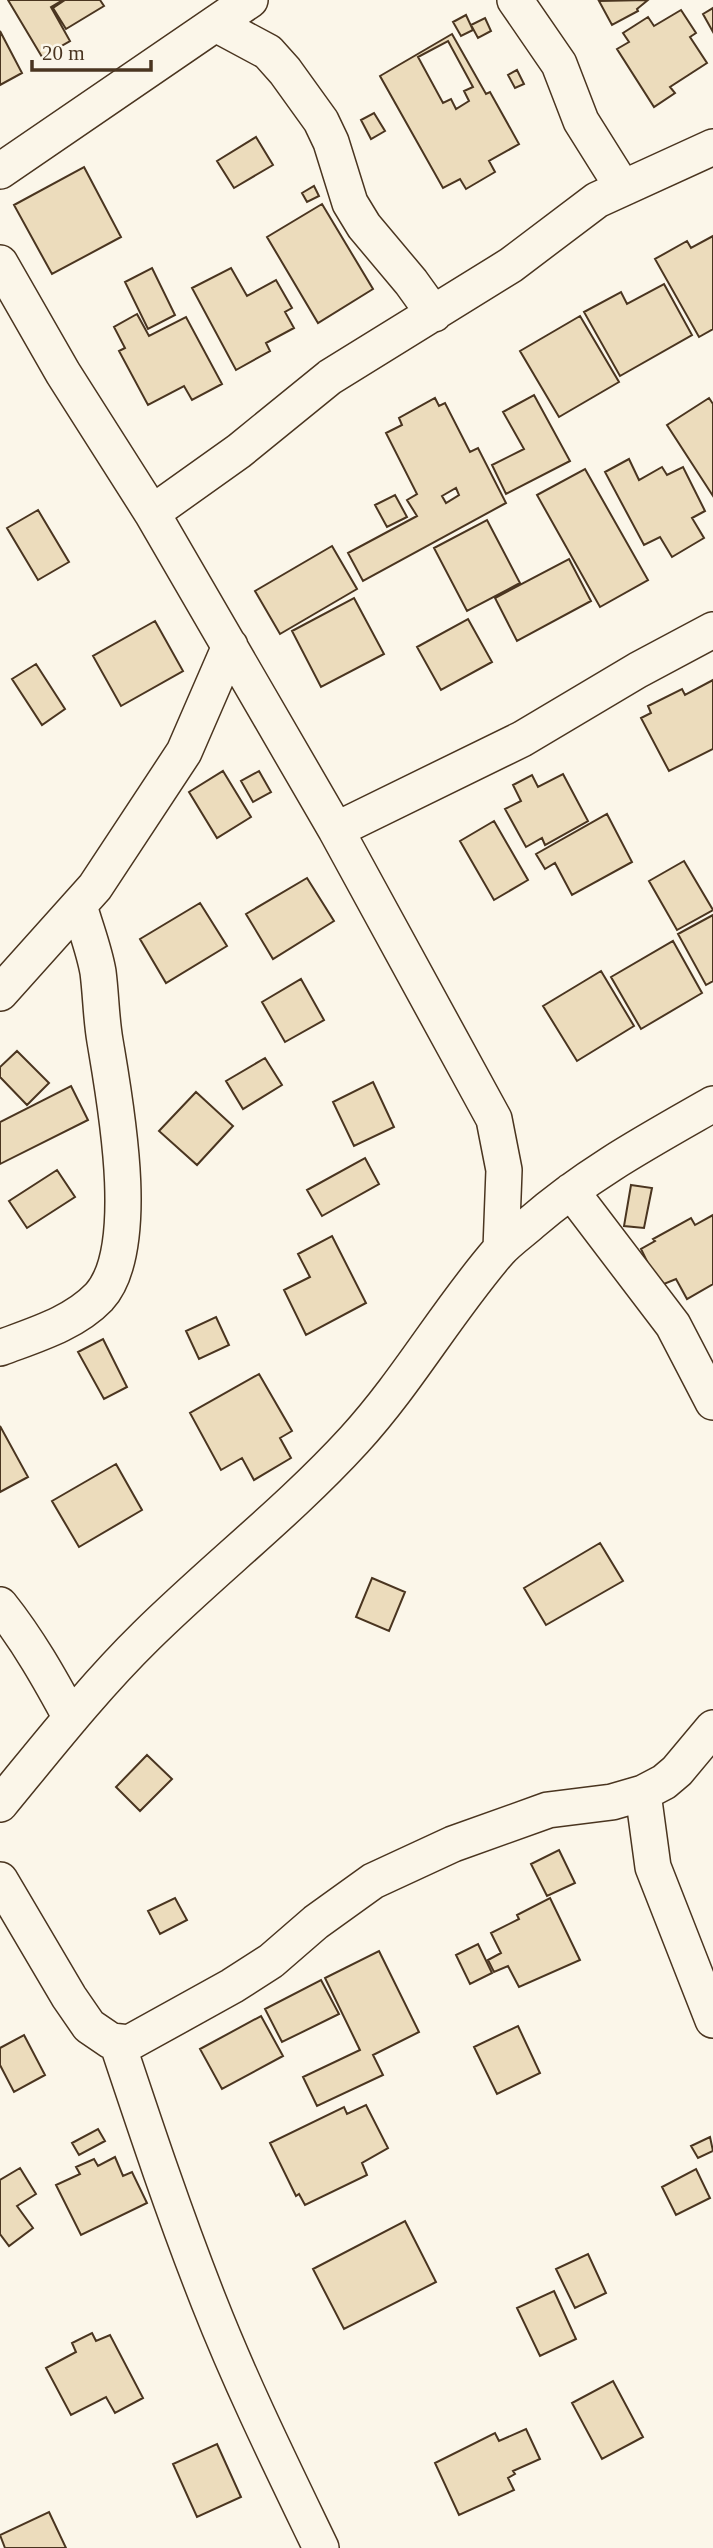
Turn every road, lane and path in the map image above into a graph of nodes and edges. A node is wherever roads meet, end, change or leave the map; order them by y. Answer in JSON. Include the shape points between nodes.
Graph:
{"nodes":[{"id":1,"x":250,"y":0,"type":"edge"},
{"id":2,"x":515,"y":0,"type":"edge"},
{"id":3,"x":216,"y":24,"type":"junction"},
{"id":4,"x":713,"y":147,"type":"edge"},
{"id":5,"x":0,"y":171,"type":"edge"},
{"id":6,"x":623,"y":188,"type":"junction"},
{"id":7,"x":0,"y":263,"type":"edge"},
{"id":8,"x":434,"y":314,"type":"junction"},
{"id":9,"x":152,"y":513,"type":"junction"},
{"id":10,"x":713,"y":630,"type":"edge"},
{"id":11,"x":230,"y":646,"type":"junction"},
{"id":12,"x":336,"y":830,"type":"junction"},
{"id":13,"x":79,"y":905,"type":"junction"},
{"id":14,"x":0,"y":993,"type":"edge"},
{"id":15,"x":713,"y":1104,"type":"edge"},
{"id":16,"x":571,"y":1191,"type":"junction"},
{"id":17,"x":501,"y":1249,"type":"junction"},
{"id":18,"x":0,"y":1348,"type":"edge"},
{"id":19,"x":713,"y":1402,"type":"edge"},
{"id":20,"x":0,"y":1605,"type":"edge"},
{"id":21,"x":71,"y":1718,"type":"junction"},
{"id":22,"x":713,"y":1728,"type":"edge"},
{"id":23,"x":643,"y":1793,"type":"junction"},
{"id":24,"x":0,"y":1804,"type":"edge"},
{"id":25,"x":0,"y":1880,"type":"edge"},
{"id":26,"x":713,"y":2020,"type":"edge"},
{"id":27,"x":117,"y":2042,"type":"junction"},
{"id":28,"x":321,"y":2548,"type":"edge"}],
"edges":[{"from":1,"to":3,"type":"street"},
{"from":2,"to":6,"type":"street","via":[[559,64],[581,121]]},
{"from":3,"to":5,"type":"street"},
{"from":3,"to":8,"type":"street","via":[[268,52],[285,71],[321,121],[350,203],[364,226]]},
{"from":4,"to":6,"type":"street"},
{"from":6,"to":8,"type":"street","via":[[597,201],[511,265]]},
{"from":7,"to":9,"type":"street"},
{"from":8,"to":9,"type":"street","via":[[330,377],[239,451]]},
{"from":9,"to":11,"type":"street"},
{"from":10,"to":12,"type":"street","via":[[522,739]]},
{"from":11,"to":12,"type":"street"},
{"from":11,"to":13,"type":"street","via":[[184,752]]},
{"from":12,"to":17,"type":"street","via":[[494,1119],[504,1171]]},
{"from":13,"to":14,"type":"street"},
{"from":13,"to":18,"type":"street","via":[[97,971],[119,1134],[123,1217],[116,1265],[101,1295],[77,1316]]},
{"from":15,"to":16,"type":"street","via":[[618,1157]]},
{"from":16,"to":17,"type":"street"},
{"from":16,"to":19,"type":"street","via":[[673,1325]]},
{"from":17,"to":21,"type":"street","via":[[355,1439],[145,1637]]},
{"from":20,"to":21,"type":"street","via":[[47,1673]]},
{"from":21,"to":24,"type":"street"},
{"from":22,"to":23,"type":"street","via":[[677,1772]]},
{"from":23,"to":26,"type":"street","via":[[653,1867]]},
{"from":23,"to":27,"type":"street","via":[[535,1814],[453,1844],[373,1881],[232,1986],[129,2043]]},
{"from":25,"to":27,"type":"street","via":[[89,2026]]},
{"from":27,"to":28,"type":"street","via":[[209,2304]]}]}
